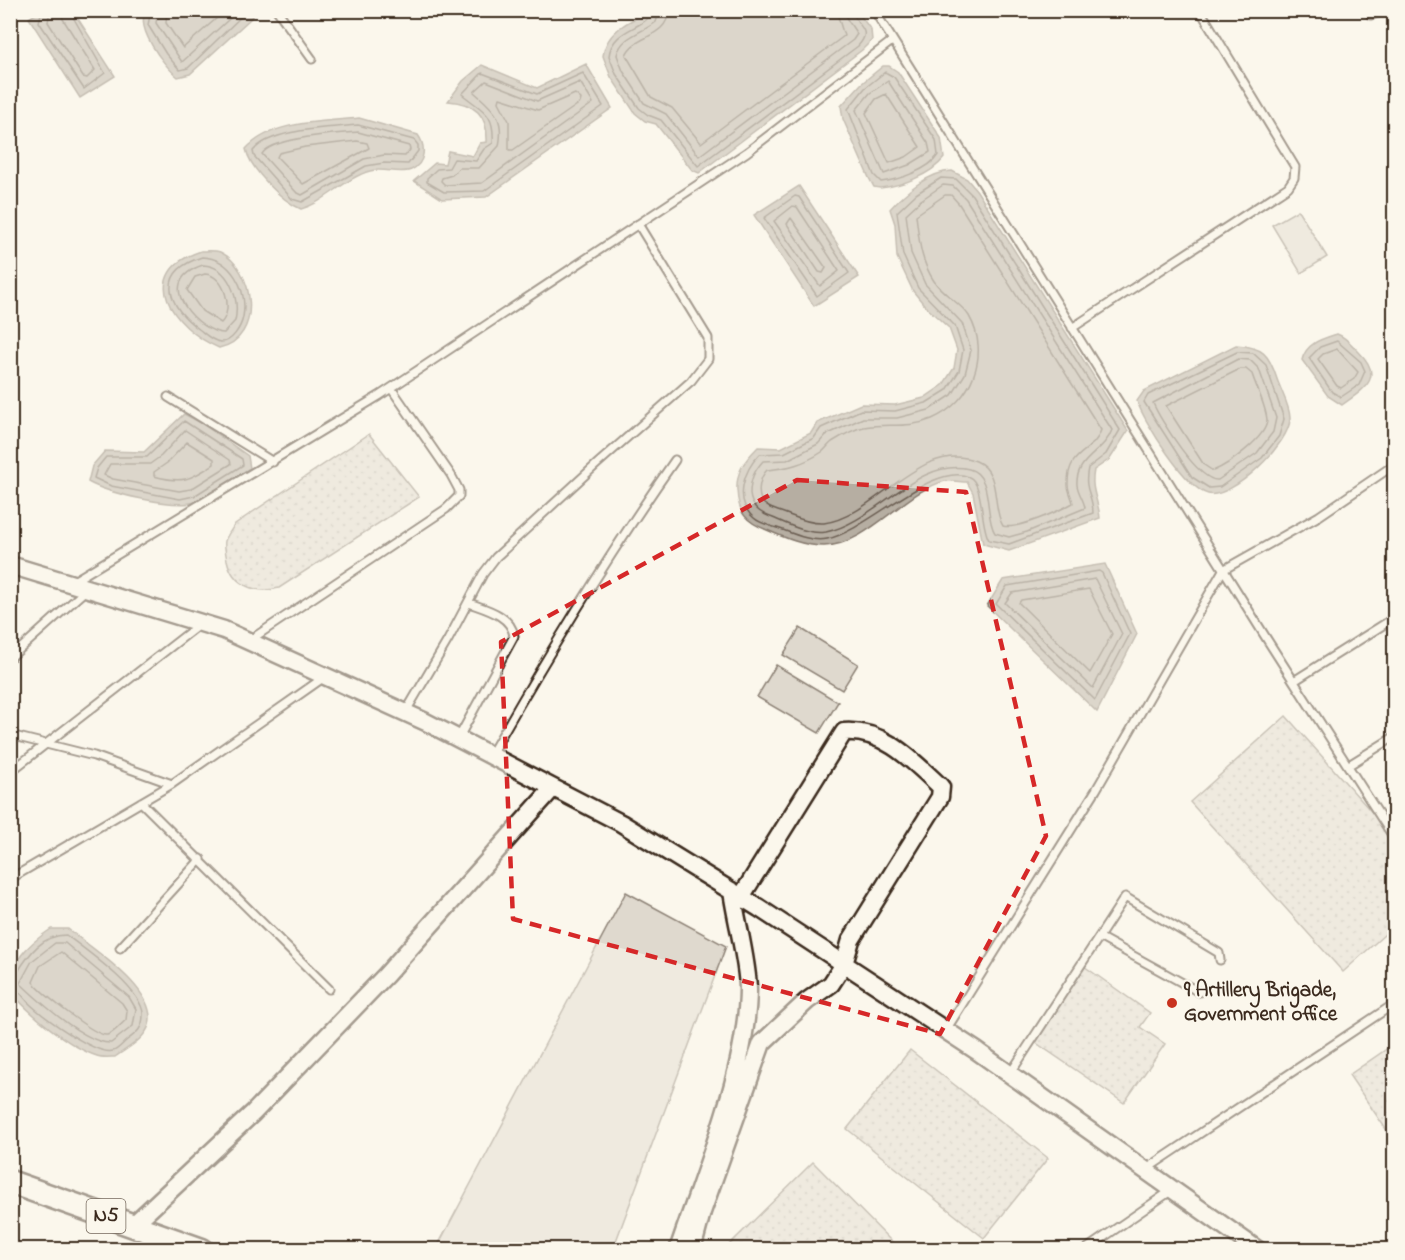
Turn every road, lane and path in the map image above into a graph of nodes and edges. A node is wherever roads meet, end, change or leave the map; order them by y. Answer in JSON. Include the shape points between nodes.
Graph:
{"nodes":[{"id":1,"x":277,"y":10,"type":"edge"},
{"id":2,"x":874,"y":10,"type":"edge"},
{"id":3,"x":1200,"y":10,"type":"edge"},
{"id":4,"x":1366,"y":10,"type":"edge"},
{"id":5,"x":1389,"y":10,"type":"edge"},
{"id":6,"x":892,"y":41,"type":"junction"},
{"id":7,"x":312,"y":59,"type":"dead end"},
{"id":8,"x":638,"y":224,"type":"junction"},
{"id":9,"x":1072,"y":328,"type":"junction"},
{"id":10,"x":391,"y":388,"type":"junction"},
{"id":11,"x":168,"y":397,"type":"dead end"},
{"id":12,"x":675,"y":460,"type":"dead end"},
{"id":13,"x":273,"y":462,"type":"junction"},
{"id":14,"x":1395,"y":465,"type":"edge"},
{"id":15,"x":10,"y":565,"type":"edge"},
{"id":16,"x":1223,"y":570,"type":"junction"},
{"id":17,"x":70,"y":584,"type":"junction"},
{"id":18,"x":87,"y":589,"type":"junction"},
{"id":19,"x":469,"y":603,"type":"junction"},
{"id":20,"x":1395,"y":618,"type":"edge"},
{"id":21,"x":200,"y":623,"type":"junction"},
{"id":22,"x":248,"y":641,"type":"junction"},
{"id":23,"x":10,"y":658,"type":"edge"},
{"id":24,"x":326,"y":677,"type":"junction"},
{"id":25,"x":1294,"y":681,"type":"junction"},
{"id":26,"x":405,"y":713,"type":"junction"},
{"id":27,"x":10,"y":735,"type":"edge"},
{"id":28,"x":1395,"y":737,"type":"edge"},
{"id":29,"x":458,"y":739,"type":"junction"},
{"id":30,"x":47,"y":744,"type":"junction"},
{"id":31,"x":490,"y":756,"type":"junction"},
{"id":32,"x":1349,"y":765,"type":"junction"},
{"id":33,"x":10,"y":772,"type":"edge"},
{"id":34,"x":172,"y":784,"type":"junction"},
{"id":35,"x":553,"y":788,"type":"junction"},
{"id":36,"x":141,"y":802,"type":"junction"},
{"id":37,"x":1395,"y":838,"type":"edge"},
{"id":38,"x":201,"y":859,"type":"junction"},
{"id":39,"x":10,"y":879,"type":"edge"},
{"id":40,"x":736,"y":894,"type":"junction"},
{"id":41,"x":1099,"y":937,"type":"junction"},
{"id":42,"x":120,"y":948,"type":"dead end"},
{"id":43,"x":1220,"y":960,"type":"dead end"},
{"id":44,"x":844,"y":964,"type":"junction"},
{"id":45,"x":329,"y":989,"type":"dead end"},
{"id":46,"x":1199,"y":992,"type":"dead end"},
{"id":47,"x":1395,"y":1004,"type":"edge"},
{"id":48,"x":946,"y":1030,"type":"junction"},
{"id":49,"x":1010,"y":1074,"type":"junction"},
{"id":50,"x":1145,"y":1170,"type":"junction"},
{"id":51,"x":10,"y":1182,"type":"edge"},
{"id":52,"x":1173,"y":1190,"type":"junction"},
{"id":53,"x":10,"y":1197,"type":"edge"},
{"id":54,"x":133,"y":1225,"type":"junction"},
{"id":55,"x":690,"y":1249,"type":"edge"},
{"id":56,"x":164,"y":1250,"type":"edge"},
{"id":57,"x":202,"y":1250,"type":"edge"},
{"id":58,"x":1085,"y":1250,"type":"edge"},
{"id":59,"x":1258,"y":1250,"type":"edge"}],
"edges":[{"from":1,"to":7,"type":"lane"},
{"from":2,"to":6,"type":"lane"},
{"from":3,"to":9,"type":"lane","via":[[1295,167],[1294,178],[1288,187]]},
{"from":4,"to":5,"type":"lane","via":[[1371,15]]},
{"from":6,"to":8,"type":"lane","via":[[747,152]]},
{"from":6,"to":9,"type":"lane"},
{"from":8,"to":10,"type":"lane"},
{"from":8,"to":19,"type":"lane","via":[[708,338],[708,359],[691,381],[496,557]]},
{"from":9,"to":16,"type":"lane"},
{"from":10,"to":13,"type":"lane"},
{"from":10,"to":22,"type":"lane","via":[[451,475],[459,496]]},
{"from":11,"to":13,"type":"lane"},
{"from":12,"to":31,"type":"lane","via":[[555,641]]},
{"from":13,"to":17,"type":"lane"},
{"from":14,"to":16,"type":"lane","via":[[1319,516]]},
{"from":15,"to":17,"type":"street"},
{"from":16,"to":25,"type":"lane"},
{"from":16,"to":48,"type":"lane","via":[[1096,790]]},
{"from":17,"to":18,"type":"street"},
{"from":18,"to":21,"type":"street"},
{"from":18,"to":23,"type":"lane"},
{"from":19,"to":26,"type":"lane"},
{"from":19,"to":29,"type":"lane","via":[[502,617],[513,628],[514,636]]},
{"from":20,"to":25,"type":"lane"},
{"from":21,"to":22,"type":"street"},
{"from":21,"to":30,"type":"lane"},
{"from":22,"to":24,"type":"street"},
{"from":24,"to":26,"type":"street"},
{"from":24,"to":34,"type":"lane"},
{"from":25,"to":32,"type":"lane"},
{"from":26,"to":29,"type":"street"},
{"from":27,"to":30,"type":"lane"},
{"from":28,"to":32,"type":"lane"},
{"from":29,"to":31,"type":"street"},
{"from":30,"to":33,"type":"lane"},
{"from":30,"to":34,"type":"lane","via":[[117,763]]},
{"from":31,"to":35,"type":"street"},
{"from":32,"to":37,"type":"lane"},
{"from":34,"to":36,"type":"lane"},
{"from":35,"to":40,"type":"street","via":[[621,823]]},
{"from":35,"to":54,"type":"street","via":[[386,975],[253,1113]]},
{"from":36,"to":38,"type":"lane"},
{"from":36,"to":39,"type":"lane"},
{"from":38,"to":42,"type":"lane"},
{"from":38,"to":45,"type":"lane"},
{"from":40,"to":44,"type":"street"},
{"from":40,"to":44,"type":"street","via":[[844,732],[862,731],[905,753],[941,788],[940,797],[851,940]]},
{"from":40,"to":55,"type":"street","via":[[748,988],[744,1042],[714,1143]]},
{"from":41,"to":43,"type":"lane","via":[[1125,897],[1219,953]]},
{"from":41,"to":46,"type":"lane"},
{"from":41,"to":49,"type":"lane"},
{"from":44,"to":48,"type":"street"},
{"from":44,"to":55,"type":"street","via":[[831,984],[762,1043]]},
{"from":47,"to":50,"type":"lane"},
{"from":48,"to":49,"type":"street"},
{"from":49,"to":50,"type":"street"},
{"from":50,"to":52,"type":"street"},
{"from":51,"to":54,"type":"highway","number":"N5"},
{"from":52,"to":58,"type":"lane"},
{"from":52,"to":59,"type":"street"},
{"from":53,"to":56,"type":"highway","number":"N5"},
{"from":54,"to":57,"type":"highway","number":"N5"}]}
